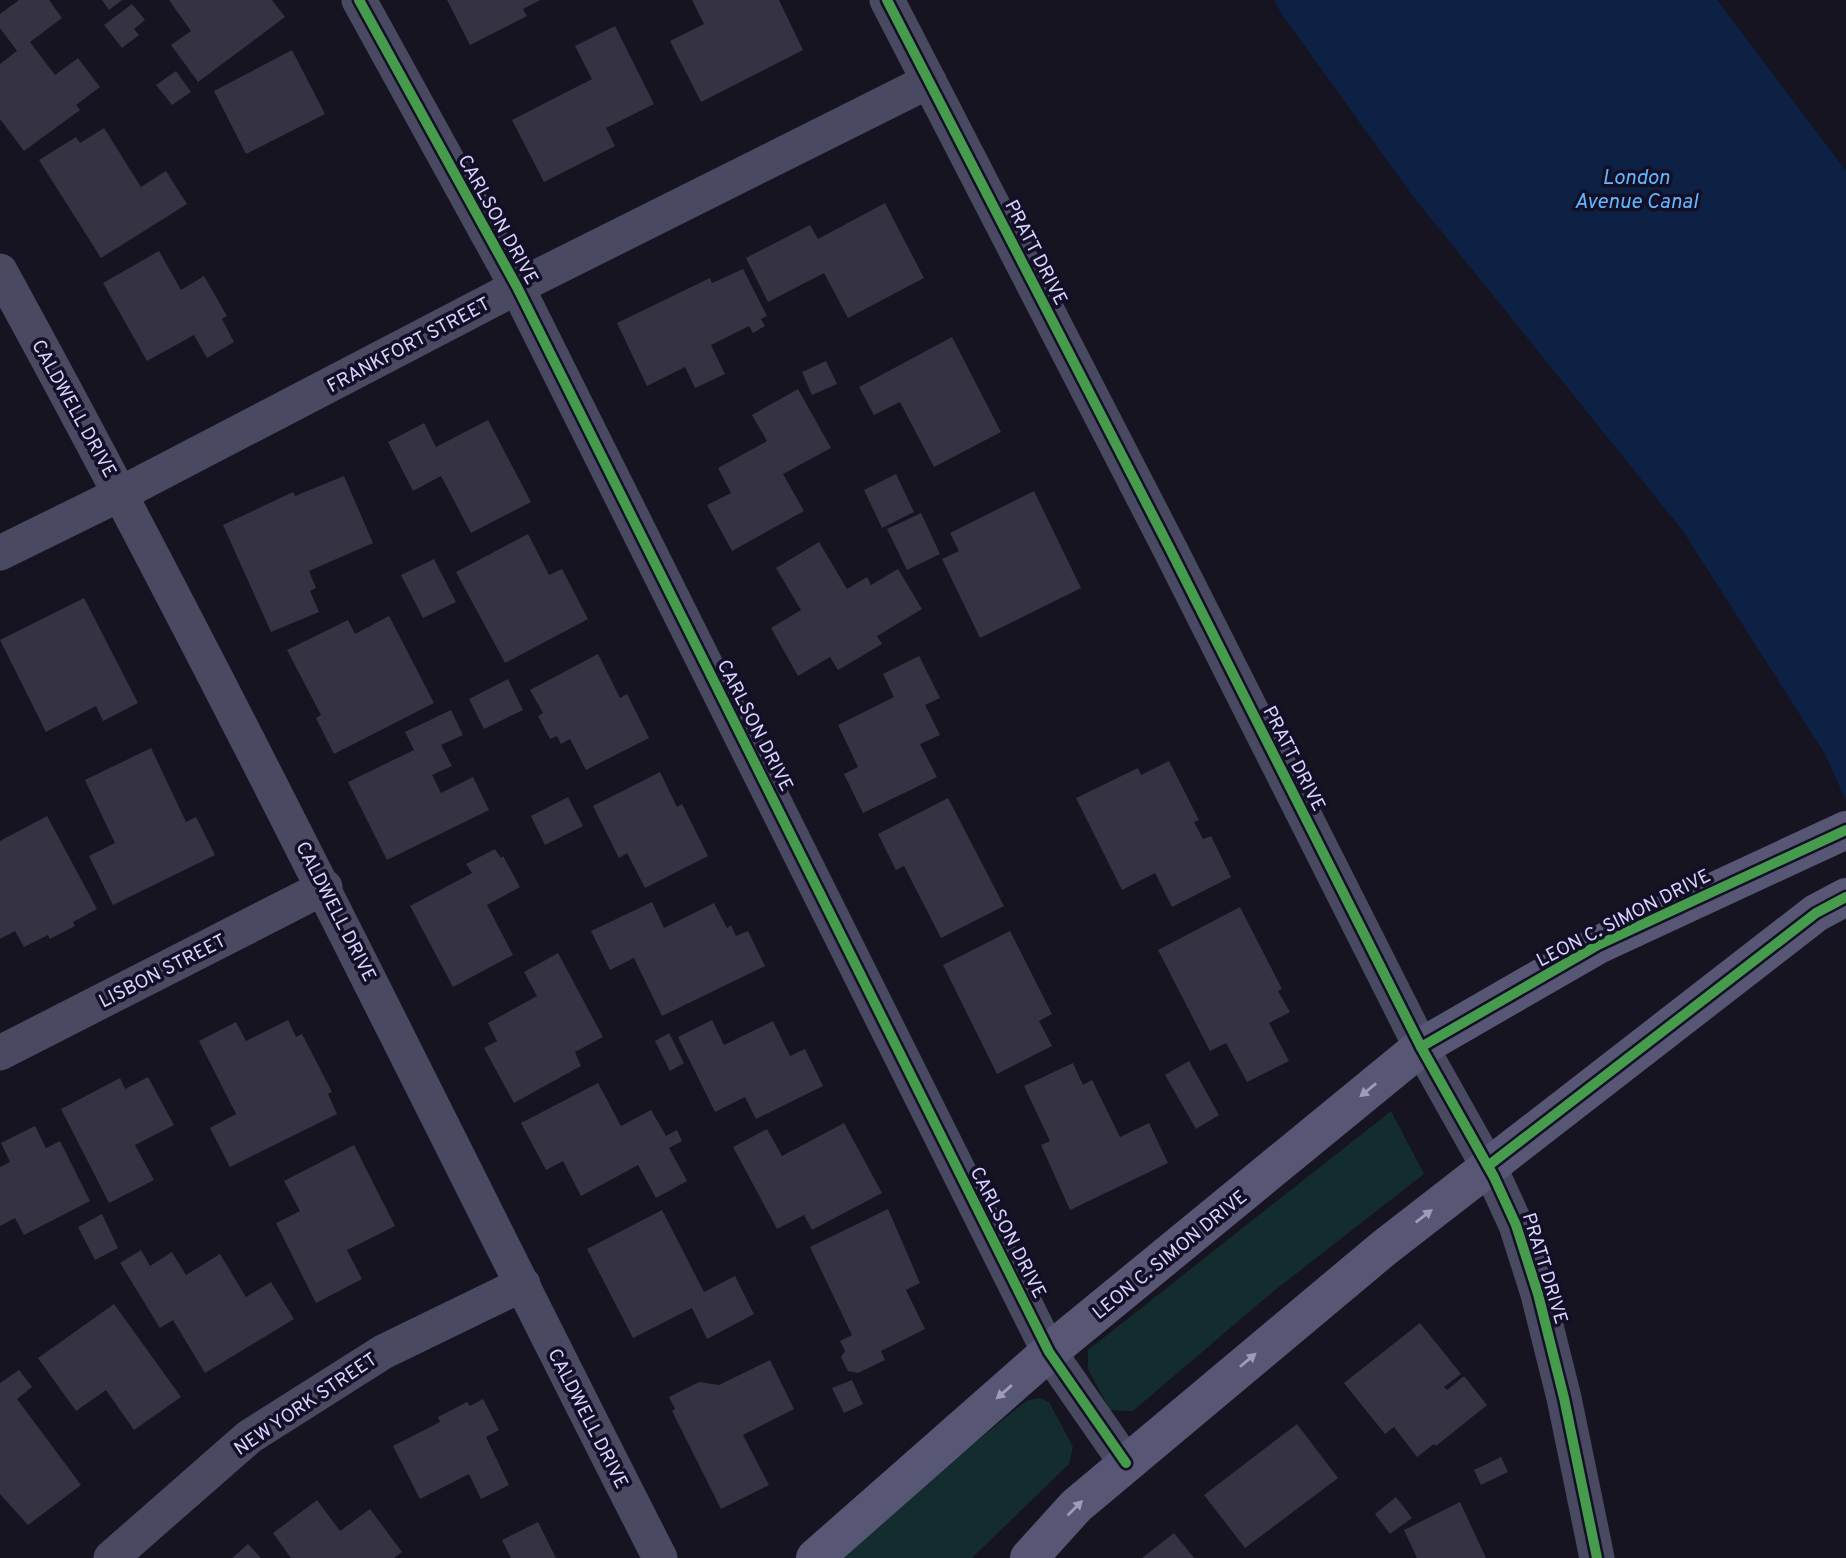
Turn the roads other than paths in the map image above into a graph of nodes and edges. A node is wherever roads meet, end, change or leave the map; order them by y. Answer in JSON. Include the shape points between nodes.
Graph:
{"nodes":[{"id":1,"x":359,"y":0,"type":"edge"},
{"id":2,"x":887,"y":0,"type":"edge"},
{"id":3,"x":929,"y":81,"type":"junction"},
{"id":4,"x":0,"y":271,"type":"edge"},
{"id":5,"x":517,"y":287,"type":"junction"},
{"id":6,"x":122,"y":493,"type":"junction"},
{"id":7,"x":0,"y":553,"type":"edge"},
{"id":8,"x":1846,"y":830,"type":"edge"},
{"id":9,"x":325,"y":887,"type":"junction"},
{"id":10,"x":1831,"y":905,"type":"edge"},
{"id":11,"x":1420,"y":1047,"type":"junction"},
{"id":12,"x":0,"y":1052,"type":"edge"},
{"id":13,"x":1488,"y":1166,"type":"junction"},
{"id":14,"x":523,"y":1284,"type":"junction"},
{"id":15,"x":1049,"y":1352,"type":"junction"},
{"id":16,"x":1126,"y":1463,"type":"junction"},
{"id":17,"x":111,"y":1558,"type":"edge"},
{"id":18,"x":660,"y":1558,"type":"edge"},
{"id":19,"x":814,"y":1558,"type":"edge"},
{"id":20,"x":1029,"y":1558,"type":"edge"},
{"id":21,"x":1597,"y":1558,"type":"edge"}],
"edges":[{"from":1,"to":5,"type":"street","name":"CARLSON DRIVE"},
{"from":2,"to":3,"type":"street","name":"PRATT DRIVE"},
{"from":3,"to":5,"type":"street","name":"FRANKFORT STREET"},
{"from":3,"to":11,"type":"street","name":"PRATT DRIVE"},
{"from":4,"to":6,"type":"street","name":"CALDWELL DRIVE"},
{"from":5,"to":6,"type":"street","name":"FRANKFORT STREET"},
{"from":5,"to":15,"type":"street","name":"CARLSON DRIVE"},
{"from":6,"to":7,"type":"street","name":"FRANKFORT STREET"},
{"from":6,"to":9,"type":"street","name":"CALDWELL DRIVE"},
{"from":8,"to":11,"type":"main road","name":"LEON C. SIMON DRIVE","via":[[1598,945]]},
{"from":9,"to":12,"type":"street","name":"LISBON STREET"},
{"from":9,"to":14,"type":"street","name":"CALDWELL DRIVE"},
{"from":10,"to":13,"type":"main road"},
{"from":11,"to":13,"type":"street","name":"PRATT DRIVE"},
{"from":11,"to":15,"type":"main road","name":"LEON C. SIMON DRIVE","one_way":true},
{"from":16,"to":13,"type":"main road","one_way":true},
{"from":13,"to":21,"type":"street","name":"PRATT DRIVE","via":[[1516,1225],[1538,1294]]},
{"from":14,"to":17,"type":"street","name":"NEW YORK STREET","via":[[383,1352],[249,1437]]},
{"from":14,"to":18,"type":"street","name":"CALDWELL DRIVE"},
{"from":15,"to":16,"type":"street","name":"CARLSON DRIVE"},
{"from":15,"to":19,"type":"main road","name":"LEON C. SIMON DRIVE","one_way":true},
{"from":20,"to":16,"type":"main road","one_way":true,"via":[[1076,1506]]}]}
